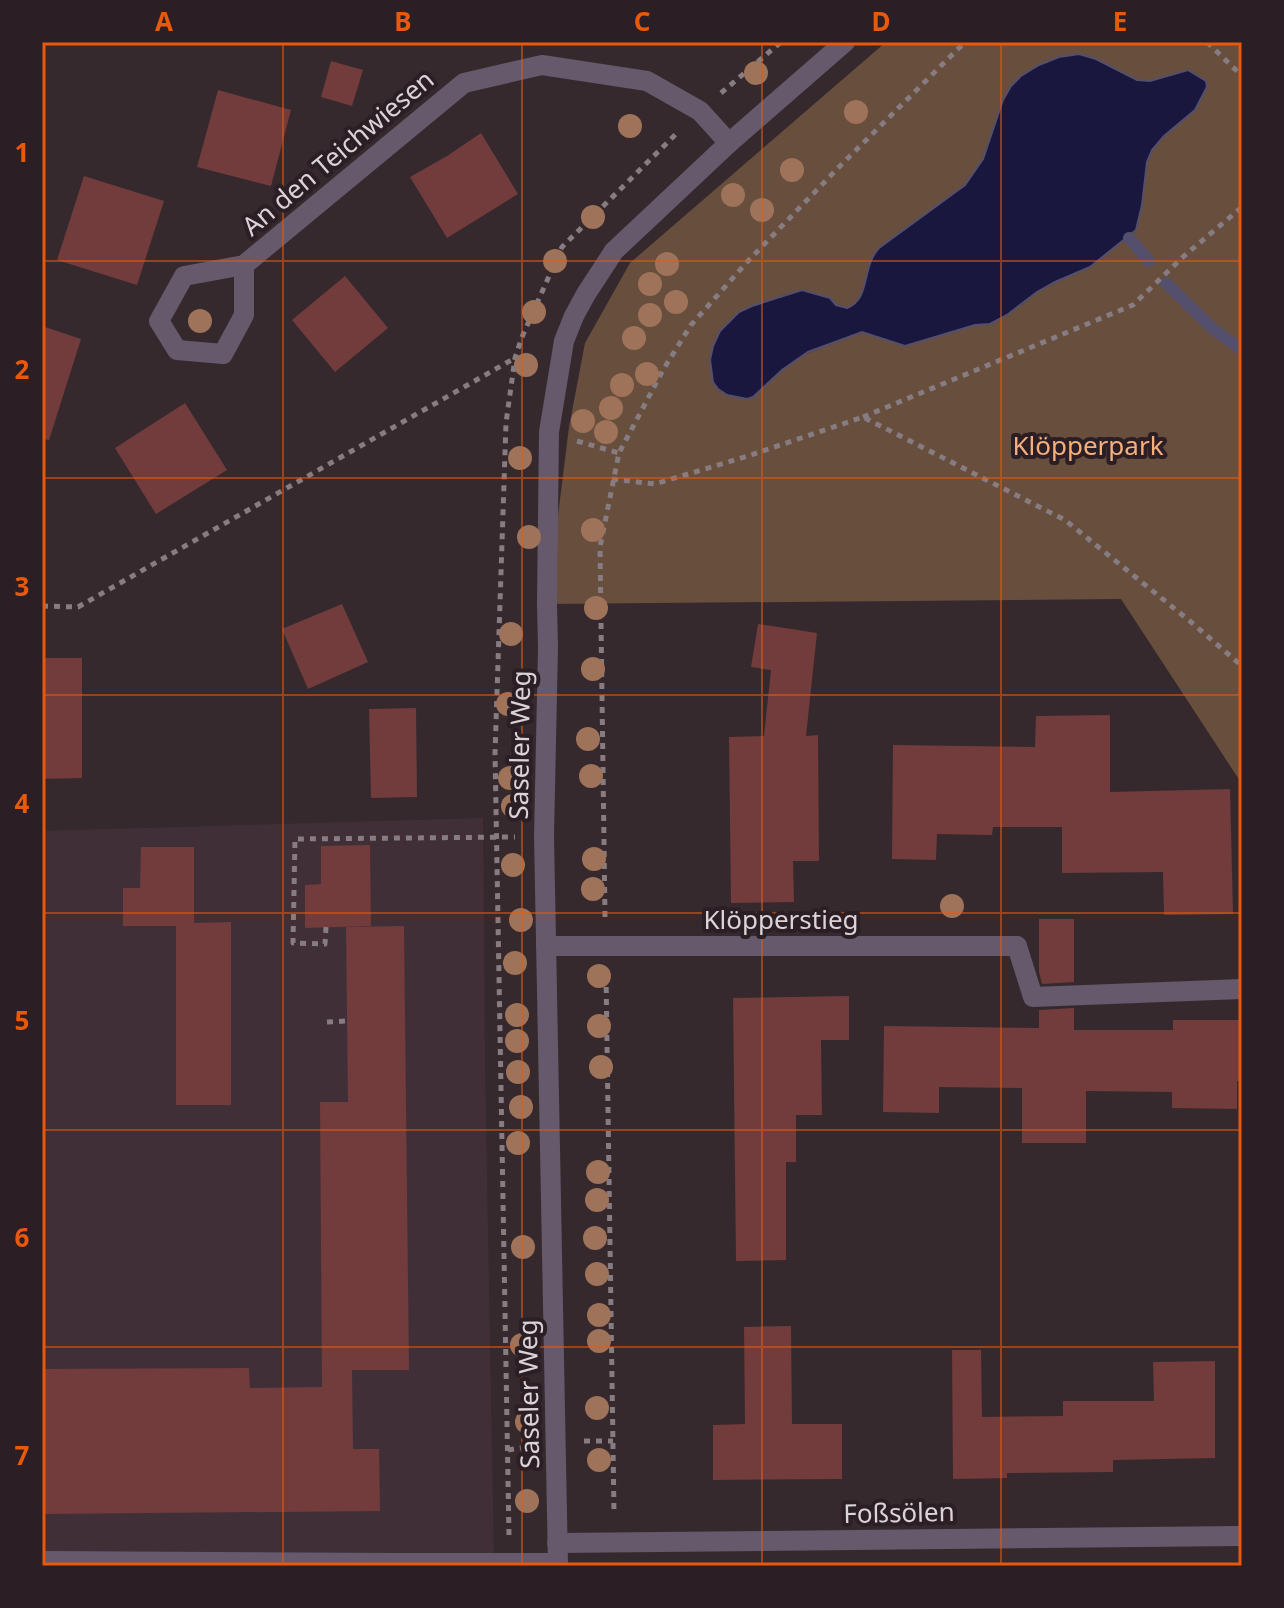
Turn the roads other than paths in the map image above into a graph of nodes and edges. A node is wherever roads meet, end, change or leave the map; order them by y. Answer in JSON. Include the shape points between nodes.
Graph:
{"nodes":[{"id":1,"x":845,"y":42,"type":"edge"},
{"id":2,"x":729,"y":143,"type":"junction"},
{"id":3,"x":244,"y":265,"type":"junction"},
{"id":4,"x":546,"y":946,"type":"junction"},
{"id":5,"x":1242,"y":989,"type":"edge"},
{"id":6,"x":1242,"y":1536,"type":"edge"},
{"id":7,"x":557,"y":1557,"type":"edge"},
{"id":8,"x":42,"y":1561,"type":"edge"}],
"edges":[{"from":1,"to":2,"type":"street","name":"Saseler Weg"},
{"from":2,"to":3,"type":"street","name":"An den Teichwiesen","via":[[700,111],[647,81],[542,65],[464,83]]},
{"from":2,"to":4,"type":"street","name":"Saseler Weg","via":[[614,251],[564,341],[549,432]]},
{"from":3,"to":3,"type":"street","name":"An den Teichwiesen","via":[[184,276],[159,321],[177,350],[223,354],[244,315]]},
{"from":4,"to":5,"type":"street","name":"Klöpperstieg","via":[[1017,946],[1033,997]]},
{"from":4,"to":7,"type":"street","name":"Saseler Weg"},
{"from":6,"to":7,"type":"street","name":"Foßsölen","via":[[614,1542]]},
{"from":7,"to":8,"type":"street","name":"Foßsölen","via":[[396,1563]]}]}
